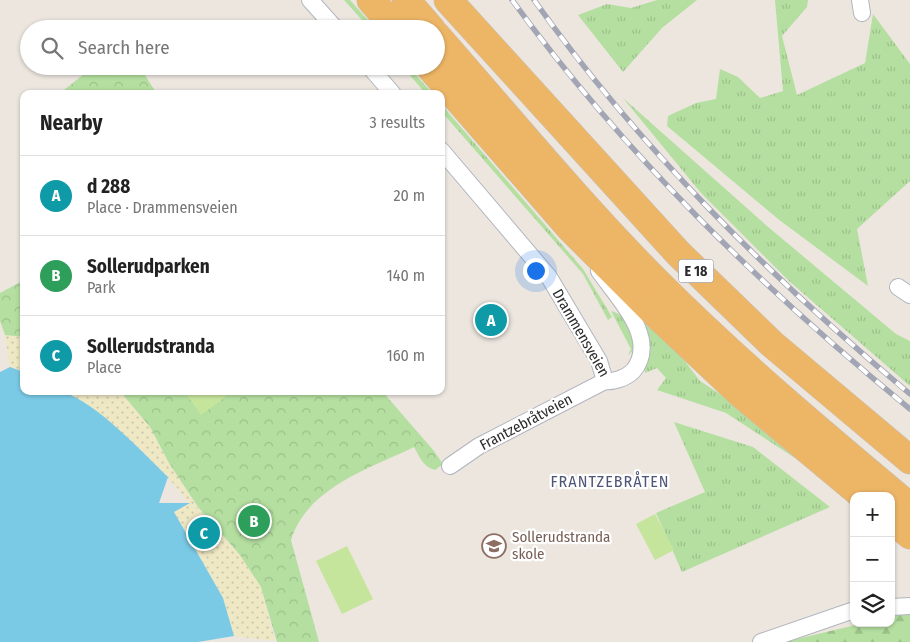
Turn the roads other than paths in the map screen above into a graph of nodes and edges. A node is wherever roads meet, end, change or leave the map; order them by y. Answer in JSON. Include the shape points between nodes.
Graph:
{"nodes":[{"id":1,"x":310,"y":0,"type":"edge"},
{"id":2,"x":371,"y":0,"type":"edge"},
{"id":3,"x":406,"y":0,"type":"edge"},
{"id":4,"x":448,"y":0,"type":"edge"},
{"id":5,"x":328,"y":20,"type":"edge"},
{"id":6,"x":388,"y":20,"type":"edge"},
{"id":7,"x":423,"y":20,"type":"edge"},
{"id":8,"x":445,"y":45,"type":"edge"},
{"id":9,"x":377,"y":75,"type":"edge"},
{"id":10,"x":438,"y":75,"type":"edge"},
{"id":11,"x":390,"y":90,"type":"edge"},
{"id":12,"x":445,"y":155,"type":"edge"},
{"id":13,"x":570,"y":228,"type":"junction"},
{"id":14,"x":605,"y":381,"type":"junction"},
{"id":15,"x":910,"y":460,"type":"edge"},
{"id":16,"x":450,"y":466,"type":"dead end"},
{"id":17,"x":858,"y":492,"type":"edge"},
{"id":18,"x":910,"y":507,"type":"edge"},
{"id":19,"x":895,"y":522,"type":"edge"},
{"id":20,"x":910,"y":535,"type":"edge"},
{"id":21,"x":910,"y":606,"type":"edge"},
{"id":22,"x":895,"y":607,"type":"edge"},
{"id":23,"x":850,"y":611,"type":"edge"},
{"id":24,"x":761,"y":642,"type":"edge"}],
"edges":[{"from":1,"to":5,"type":"street"},
{"from":2,"to":6,"type":"highway"},
{"from":3,"to":7,"type":"highway"},
{"from":4,"to":15,"type":"highway","number":"E 18","via":[[634,206],[719,294],[772,344]]},
{"from":8,"to":18,"type":"highway","number":"E 18","via":[[606,229],[658,282],[752,373]]},
{"from":9,"to":11,"type":"street"},
{"from":10,"to":13,"type":"highway"},
{"from":12,"to":14,"type":"street","name":"Drammensveien","via":[[549,277],[599,361]]},
{"from":13,"to":14,"type":"street","name":"Drammensveien","via":[[636,325],[642,342],[641,355],[631,372],[612,382]]},
{"from":13,"to":17,"type":"highway","via":[[702,358]]},
{"from":14,"to":16,"type":"street","name":"Frantzebråtveien","via":[[479,446]]},
{"from":19,"to":20,"type":"highway"},
{"from":21,"to":22,"type":"street"},
{"from":23,"to":24,"type":"street"}]}
